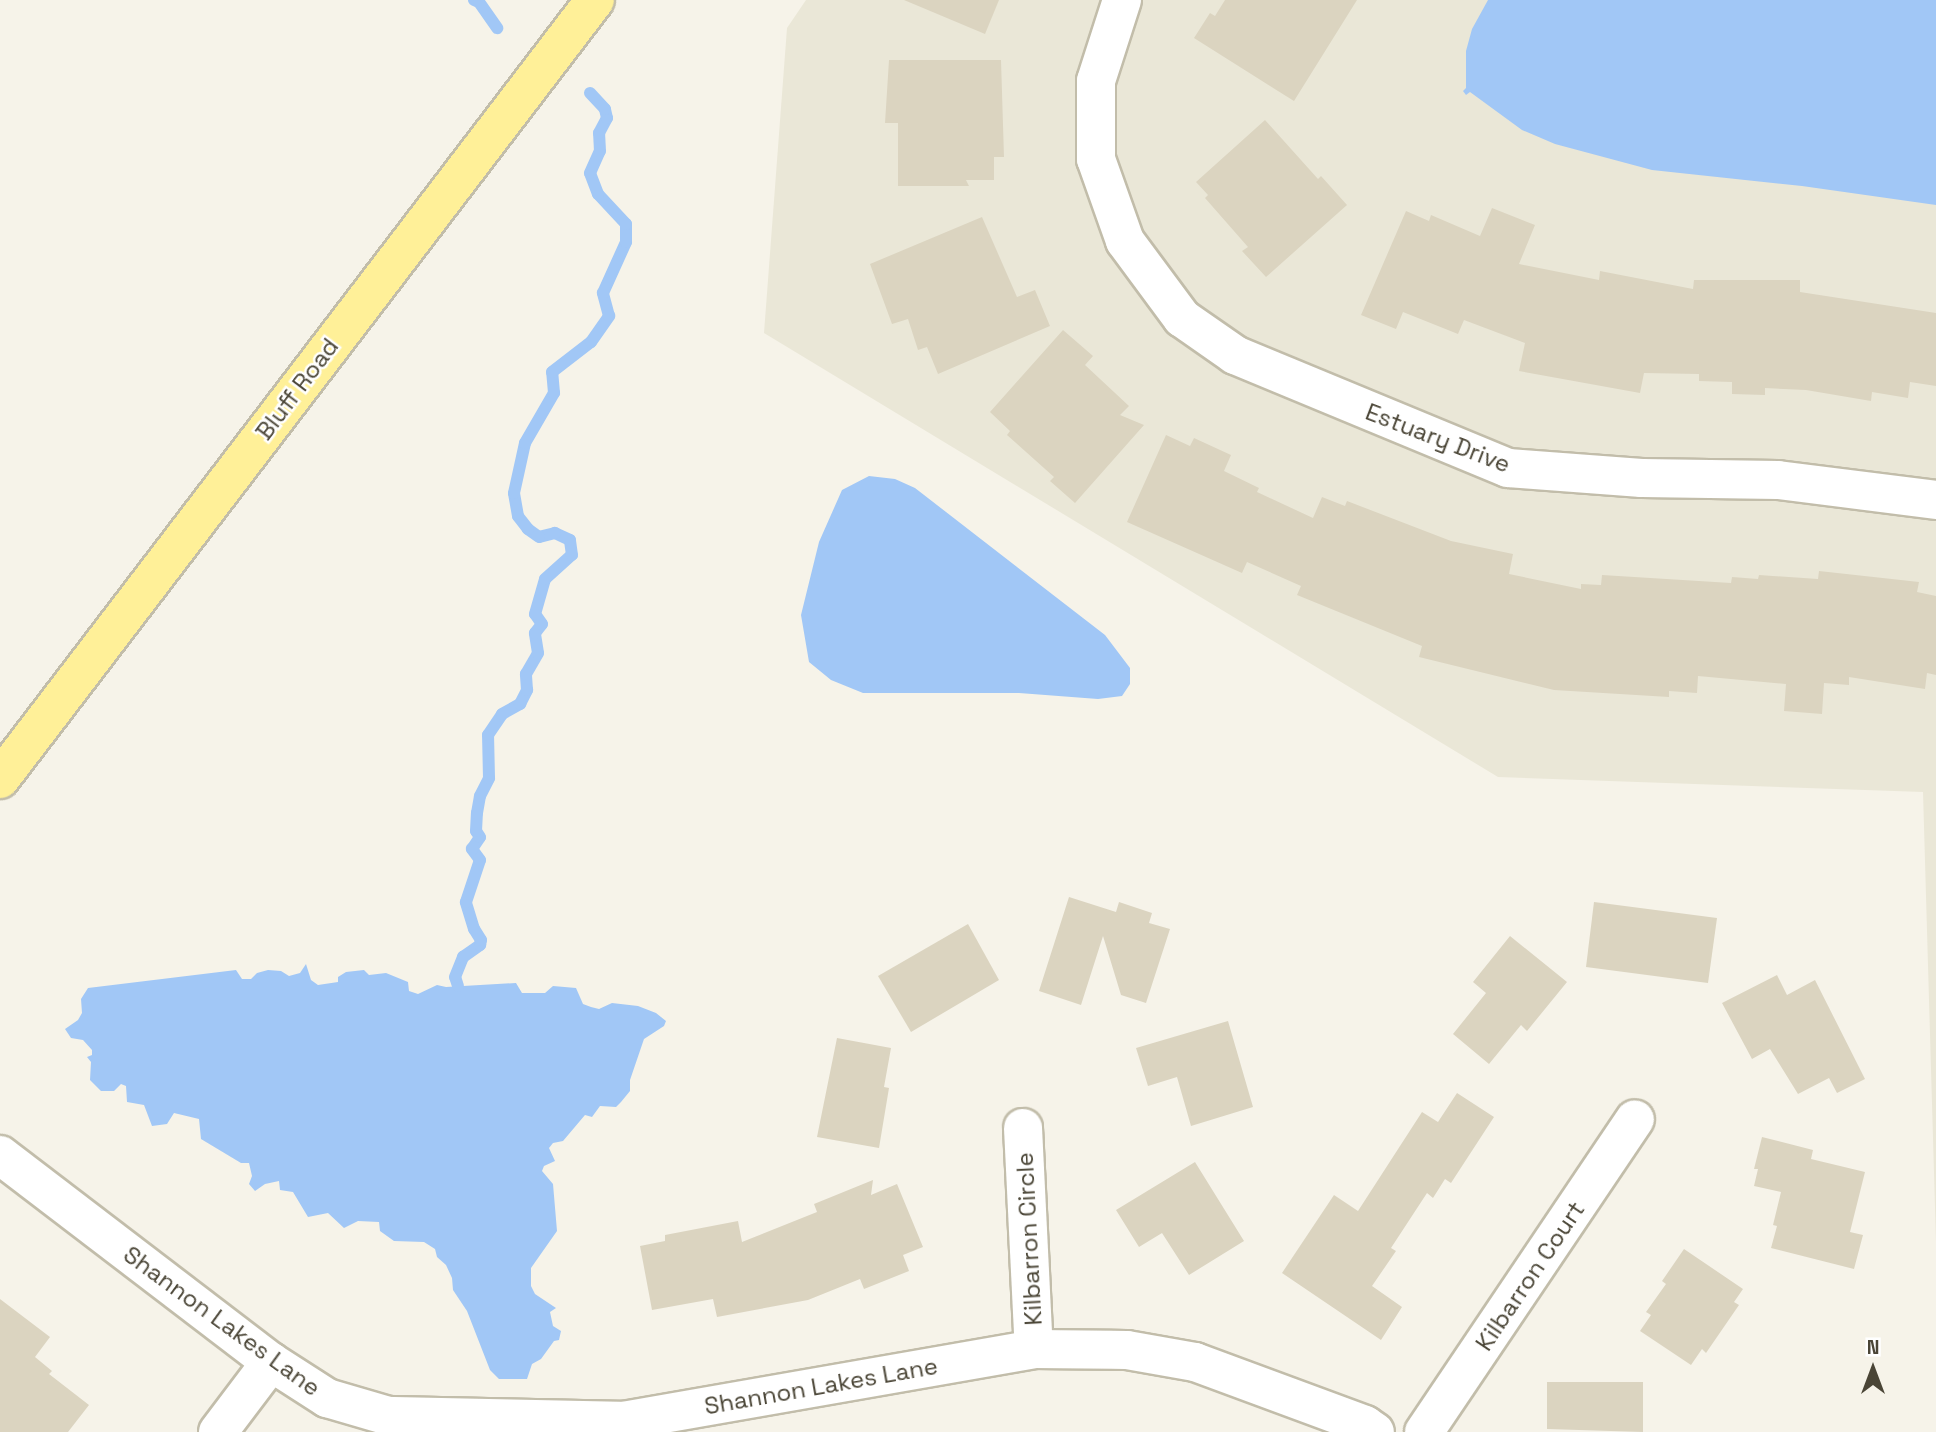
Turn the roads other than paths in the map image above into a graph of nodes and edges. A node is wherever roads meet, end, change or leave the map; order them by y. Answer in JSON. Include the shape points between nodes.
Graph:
{"nodes":[{"id":1,"x":595,"y":0,"type":"edge"},
{"id":2,"x":1122,"y":0,"type":"edge"},
{"id":3,"x":1936,"y":500,"type":"edge"},
{"id":4,"x":0,"y":779,"type":"edge"},
{"id":5,"x":1635,"y":1119,"type":"dead end"},
{"id":6,"x":1024,"y":1128,"type":"dead end"},
{"id":7,"x":0,"y":1155,"type":"edge"},
{"id":8,"x":1034,"y":1349,"type":"junction"},
{"id":9,"x":271,"y":1362,"type":"junction"},
{"id":10,"x":218,"y":1432,"type":"edge"},
{"id":11,"x":1376,"y":1432,"type":"edge"},
{"id":12,"x":1424,"y":1432,"type":"edge"}],
"edges":[{"from":1,"to":4,"type":"main road","name":"Bluff Road"},
{"from":2,"to":3,"type":"street","name":"Estuary Drive","via":[[1096,81],[1096,159],[1125,241],[1182,318],[1235,355],[1508,468],[1642,478],[1778,481]]},
{"from":5,"to":12,"type":"street","name":"Kilbarron Court"},
{"from":6,"to":8,"type":"street","name":"Kilbarron Circle"},
{"from":7,"to":9,"type":"street","name":"Shannon Lakes Lane"},
{"from":8,"to":9,"type":"street","name":"Shannon Lakes Lane","via":[[623,1421],[389,1416],[327,1398]]},
{"from":8,"to":11,"type":"street","name":"Shannon Lakes Lane","via":[[1127,1350],[1195,1362]]},
{"from":9,"to":10,"type":"street"}]}
